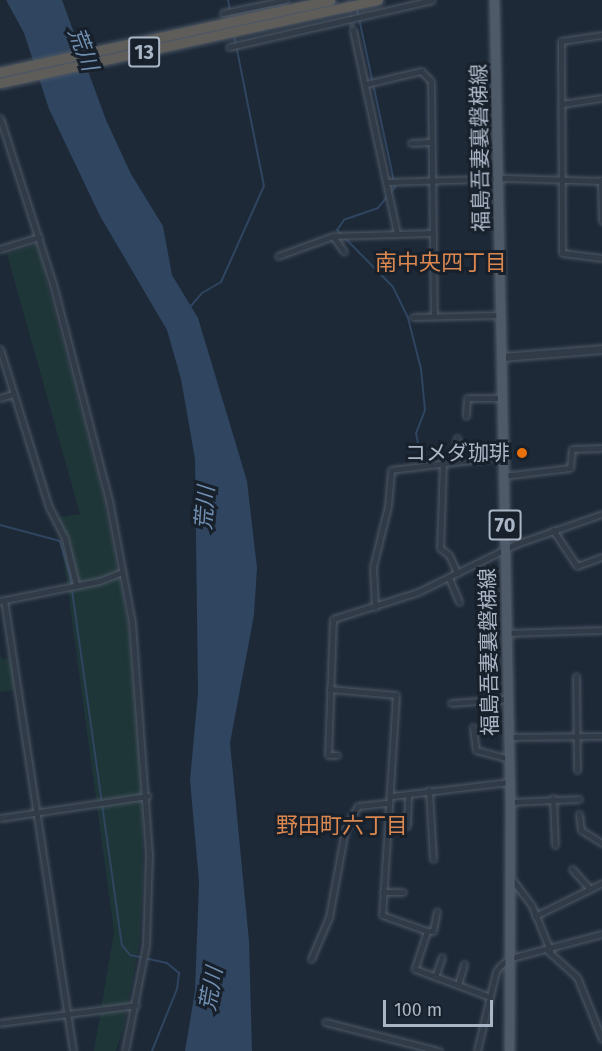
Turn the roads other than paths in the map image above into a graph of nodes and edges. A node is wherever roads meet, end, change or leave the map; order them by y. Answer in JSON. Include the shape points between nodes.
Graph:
{"nodes":[{"id":1,"x":330,"y":0,"type":"edge"},
{"id":2,"x":378,"y":0,"type":"edge"},
{"id":3,"x":432,"y":0,"type":"edge"},
{"id":4,"x":494,"y":0,"type":"edge"},
{"id":5,"x":285,"y":5,"type":"edge"},
{"id":6,"x":223,"y":13,"type":"dead end"},
{"id":7,"x":353,"y":30,"type":"tunnel mouth"},
{"id":8,"x":602,"y":35,"type":"edge"},
{"id":9,"x":229,"y":47,"type":"dead end"},
{"id":10,"x":0,"y":72,"type":"edge"},
{"id":11,"x":0,"y":83,"type":"edge"},
{"id":12,"x":370,"y":83,"type":"junction"},
{"id":13,"x":602,"y":98,"type":"edge"},
{"id":14,"x":562,"y":104,"type":"junction"},
{"id":15,"x":0,"y":118,"type":"edge"},
{"id":16,"x":431,"y":142,"type":"junction"},
{"id":17,"x":411,"y":144,"type":"dead end"},
{"id":18,"x":499,"y":179,"type":"junction"},
{"id":19,"x":562,"y":179,"type":"junction"},
{"id":20,"x":602,"y":180,"type":"edge"},
{"id":21,"x":392,"y":181,"type":"junction"},
{"id":22,"x":432,"y":181,"type":"junction"},
{"id":23,"x":602,"y":221,"type":"edge"},
{"id":24,"x":433,"y":233,"type":"junction"},
{"id":25,"x":397,"y":234,"type":"junction"},
{"id":26,"x":333,"y":236,"type":"junction"},
{"id":27,"x":39,"y":237,"type":"junction"},
{"id":28,"x":0,"y":249,"type":"edge"},
{"id":29,"x":344,"y":252,"type":"dead end"},
{"id":30,"x":278,"y":256,"type":"dead end"},
{"id":31,"x":602,"y":258,"type":"edge"},
{"id":32,"x":500,"y":315,"type":"junction"},
{"id":33,"x":434,"y":316,"type":"junction"},
{"id":34,"x":413,"y":317,"type":"dead end"},
{"id":35,"x":0,"y":349,"type":"edge"},
{"id":36,"x":602,"y":350,"type":"edge"},
{"id":37,"x":502,"y":357,"type":"junction"},
{"id":38,"x":13,"y":394,"type":"junction"},
{"id":39,"x":501,"y":398,"type":"junction"},
{"id":40,"x":0,"y":399,"type":"edge"},
{"id":41,"x":466,"y":417,"type":"dead end"},
{"id":42,"x":457,"y":438,"type":"dead end"},
{"id":43,"x":602,"y":448,"type":"edge"},
{"id":44,"x":502,"y":456,"type":"junction"},
{"id":45,"x":457,"y":461,"type":"junction"},
{"id":46,"x":443,"y":463,"type":"junction"},
{"id":47,"x":503,"y":476,"type":"junction"},
{"id":48,"x":602,"y":514,"type":"edge"},
{"id":49,"x":553,"y":530,"type":"junction"},
{"id":50,"x":505,"y":551,"type":"junction"},
{"id":51,"x":602,"y":557,"type":"edge"},
{"id":52,"x":122,"y":572,"type":"junction"},
{"id":53,"x":458,"y":573,"type":"junction"},
{"id":54,"x":448,"y":578,"type":"junction"},
{"id":55,"x":76,"y":584,"type":"junction"},
{"id":56,"x":2,"y":600,"type":"edge"},
{"id":57,"x":459,"y":602,"type":"dead end"},
{"id":58,"x":375,"y":607,"type":"junction"},
{"id":59,"x":602,"y":630,"type":"edge"},
{"id":60,"x":506,"y":633,"type":"junction"},
{"id":61,"x":576,"y":676,"type":"dead end"},
{"id":62,"x":330,"y":689,"type":"junction"},
{"id":63,"x":508,"y":699,"type":"junction"},
{"id":64,"x":451,"y":703,"type":"dead end"},
{"id":65,"x":473,"y":727,"type":"dead end"},
{"id":66,"x":576,"y":736,"type":"junction"},
{"id":67,"x":602,"y":736,"type":"edge"},
{"id":68,"x":508,"y":737,"type":"junction"},
{"id":69,"x":338,"y":755,"type":"dead end"},
{"id":70,"x":509,"y":759,"type":"junction"},
{"id":71,"x":577,"y":770,"type":"dead end"},
{"id":72,"x":509,"y":782,"type":"junction"},
{"id":73,"x":429,"y":790,"type":"junction"},
{"id":74,"x":408,"y":794,"type":"junction"},
{"id":75,"x":147,"y":796,"type":"junction"},
{"id":76,"x":392,"y":796,"type":"junction"},
{"id":77,"x":553,"y":798,"type":"junction"},
{"id":78,"x":579,"y":799,"type":"dead end"},
{"id":79,"x":510,"y":802,"type":"junction"},
{"id":80,"x":390,"y":803,"type":"junction"},
{"id":81,"x":37,"y":812,"type":"junction"},
{"id":82,"x":579,"y":814,"type":"dead end"},
{"id":83,"x":0,"y":818,"type":"edge"},
{"id":84,"x":407,"y":826,"type":"dead end"},
{"id":85,"x":602,"y":843,"type":"edge"},
{"id":86,"x":555,"y":844,"type":"dead end"},
{"id":87,"x":433,"y":859,"type":"dead end"},
{"id":88,"x":572,"y":869,"type":"dead end"},
{"id":89,"x":510,"y":877,"type":"junction"},
{"id":90,"x":602,"y":883,"type":"edge"},
{"id":91,"x":590,"y":890,"type":"junction"},
{"id":92,"x":383,"y":892,"type":"junction"},
{"id":93,"x":403,"y":892,"type":"dead end"},
{"id":94,"x":437,"y":911,"type":"dead end"},
{"id":95,"x":535,"y":916,"type":"junction"},
{"id":96,"x":427,"y":931,"type":"junction"},
{"id":97,"x":602,"y":934,"type":"edge"},
{"id":98,"x":549,"y":950,"type":"junction"},
{"id":99,"x":442,"y":957,"type":"dead end"},
{"id":100,"x":511,"y":958,"type":"junction"},
{"id":101,"x":311,"y":959,"type":"dead end"},
{"id":102,"x":464,"y":964,"type":"dead end"},
{"id":103,"x":435,"y":977,"type":"junction"},
{"id":104,"x":458,"y":985,"type":"junction"},
{"id":105,"x":490,"y":997,"type":"junction"},
{"id":106,"x":136,"y":1005,"type":"junction"},
{"id":107,"x":66,"y":1014,"type":"junction"},
{"id":108,"x":325,"y":1022,"type":"dead end"},
{"id":109,"x":0,"y":1023,"type":"edge"},
{"id":110,"x":602,"y":1039,"type":"edge"},
{"id":111,"x":73,"y":1051,"type":"edge"},
{"id":112,"x":125,"y":1051,"type":"edge"},
{"id":113,"x":439,"y":1051,"type":"edge"},
{"id":114,"x":477,"y":1051,"type":"edge"},
{"id":115,"x":509,"y":1051,"type":"edge"}],
"edges":[{"from":1,"to":5,"type":"highway","number":"13"},
{"from":2,"to":11,"type":"highway","number":"13"},
{"from":3,"to":9,"type":"street"},
{"from":4,"to":18,"type":"main road","name":"福島吾妻裏磐梯線","number":"70"},
{"from":5,"to":6,"type":"street"},
{"from":5,"to":10,"type":"highway","number":"13"},
{"from":7,"to":12,"type":"street"},
{"from":8,"to":14,"type":"street","via":[[561,41]]},
{"from":12,"to":16,"type":"street","via":[[422,71],[430,81]]},
{"from":12,"to":21,"type":"street"},
{"from":13,"to":14,"type":"street"},
{"from":14,"to":19,"type":"street"},
{"from":15,"to":27,"type":"street"},
{"from":16,"to":17,"type":"street"},
{"from":16,"to":22,"type":"street"},
{"from":18,"to":19,"type":"street"},
{"from":18,"to":22,"type":"street"},
{"from":18,"to":32,"type":"main road","name":"福島吾妻裏磐梯線","number":"70"},
{"from":19,"to":20,"type":"street"},
{"from":19,"to":31,"type":"street","via":[[561,253]]},
{"from":20,"to":23,"type":"street"},
{"from":21,"to":22,"type":"street"},
{"from":21,"to":25,"type":"street"},
{"from":22,"to":24,"type":"street"},
{"from":24,"to":25,"type":"street"},
{"from":24,"to":33,"type":"street"},
{"from":25,"to":26,"type":"street"},
{"from":26,"to":29,"type":"street"},
{"from":26,"to":30,"type":"street"},
{"from":27,"to":28,"type":"street"},
{"from":27,"to":52,"type":"street","via":[[109,500]]},
{"from":32,"to":33,"type":"street"},
{"from":32,"to":37,"type":"main road","name":"福島吾妻裏磐梯線","number":"70"},
{"from":33,"to":34,"type":"street"},
{"from":35,"to":38,"type":"street"},
{"from":36,"to":37,"type":"street"},
{"from":37,"to":39,"type":"main road","name":"福島吾妻裏磐梯線","number":"70"},
{"from":38,"to":40,"type":"street"},
{"from":38,"to":55,"type":"street","via":[[49,507],[65,539]]},
{"from":39,"to":41,"type":"street","via":[[467,398]]},
{"from":39,"to":44,"type":"main road","name":"福島吾妻裏磐梯線","number":"70"},
{"from":42,"to":45,"type":"street"},
{"from":43,"to":47,"type":"street","via":[[572,449],[570,468]]},
{"from":44,"to":45,"type":"street"},
{"from":44,"to":47,"type":"main road","name":"福島吾妻裏磐梯線","number":"70"},
{"from":45,"to":46,"type":"street"},
{"from":46,"to":53,"type":"street","via":[[440,548],[449,555]]},
{"from":46,"to":58,"type":"street","via":[[391,470],[388,506],[373,567]]},
{"from":47,"to":50,"type":"main road","name":"福島吾妻裏磐梯線","number":"70"},
{"from":48,"to":49,"type":"street"},
{"from":49,"to":50,"type":"street"},
{"from":49,"to":51,"type":"street","via":[[577,566]]},
{"from":50,"to":53,"type":"street"},
{"from":50,"to":60,"type":"main road","name":"福島吾妻裏磐梯線","number":"70"},
{"from":52,"to":55,"type":"street"},
{"from":52,"to":75,"type":"street","via":[[132,623]]},
{"from":53,"to":54,"type":"street"},
{"from":54,"to":57,"type":"street"},
{"from":54,"to":58,"type":"street"},
{"from":55,"to":56,"type":"street"},
{"from":56,"to":81,"type":"street"},
{"from":58,"to":62,"type":"street","via":[[330,620]]},
{"from":59,"to":60,"type":"street"},
{"from":60,"to":63,"type":"main road","name":"福島吾妻裏磐梯線","number":"70"},
{"from":61,"to":66,"type":"street"},
{"from":62,"to":69,"type":"street","via":[[328,754]]},
{"from":62,"to":76,"type":"street","via":[[396,695]]},
{"from":63,"to":64,"type":"street"},
{"from":63,"to":68,"type":"main road","name":"福島吾妻裏磐梯線","number":"70"},
{"from":65,"to":70,"type":"street","via":[[476,750]]},
{"from":66,"to":67,"type":"street"},
{"from":66,"to":68,"type":"street"},
{"from":66,"to":71,"type":"street"},
{"from":68,"to":70,"type":"main road","name":"福島吾妻裏磐梯線","number":"70"},
{"from":70,"to":72,"type":"main road","name":"福島吾妻裏磐梯線","number":"70"},
{"from":72,"to":73,"type":"street"},
{"from":72,"to":79,"type":"main road","name":"福島吾妻裏磐梯線","number":"70"},
{"from":73,"to":74,"type":"street"},
{"from":73,"to":87,"type":"street"},
{"from":74,"to":76,"type":"street"},
{"from":74,"to":84,"type":"street"},
{"from":75,"to":81,"type":"street"},
{"from":75,"to":106,"type":"street","via":[[146,934]]},
{"from":76,"to":80,"type":"street"},
{"from":77,"to":78,"type":"street"},
{"from":77,"to":79,"type":"street"},
{"from":77,"to":86,"type":"street"},
{"from":79,"to":89,"type":"main road","name":"福島吾妻裏磐梯線","number":"70"},
{"from":80,"to":92,"type":"street"},
{"from":80,"to":101,"type":"street","via":[[358,806],[345,830],[329,917]]},
{"from":81,"to":83,"type":"street"},
{"from":81,"to":107,"type":"street"},
{"from":82,"to":85,"type":"street","via":[[580,830]]},
{"from":88,"to":91,"type":"street"},
{"from":89,"to":95,"type":"street"},
{"from":89,"to":100,"type":"main road","name":"福島吾妻裏磐梯線","number":"70"},
{"from":90,"to":91,"type":"street"},
{"from":91,"to":95,"type":"street"},
{"from":92,"to":93,"type":"street"},
{"from":92,"to":96,"type":"street","via":[[382,915]]},
{"from":94,"to":96,"type":"street","via":[[433,931]]},
{"from":95,"to":98,"type":"street"},
{"from":96,"to":103,"type":"street","via":[[414,969]]},
{"from":97,"to":98,"type":"street"},
{"from":98,"to":100,"type":"street"},
{"from":98,"to":110,"type":"street","via":[[577,977]]},
{"from":99,"to":103,"type":"street"},
{"from":100,"to":105,"type":"street","via":[[496,971]]},
{"from":100,"to":115,"type":"main road","name":"福島吾妻裏磐梯線","number":"70"},
{"from":102,"to":104,"type":"street"},
{"from":103,"to":104,"type":"street"},
{"from":104,"to":105,"type":"street"},
{"from":105,"to":114,"type":"street"},
{"from":106,"to":107,"type":"street"},
{"from":106,"to":112,"type":"street"},
{"from":107,"to":109,"type":"street"},
{"from":107,"to":111,"type":"street"},
{"from":108,"to":113,"type":"street"}]}
